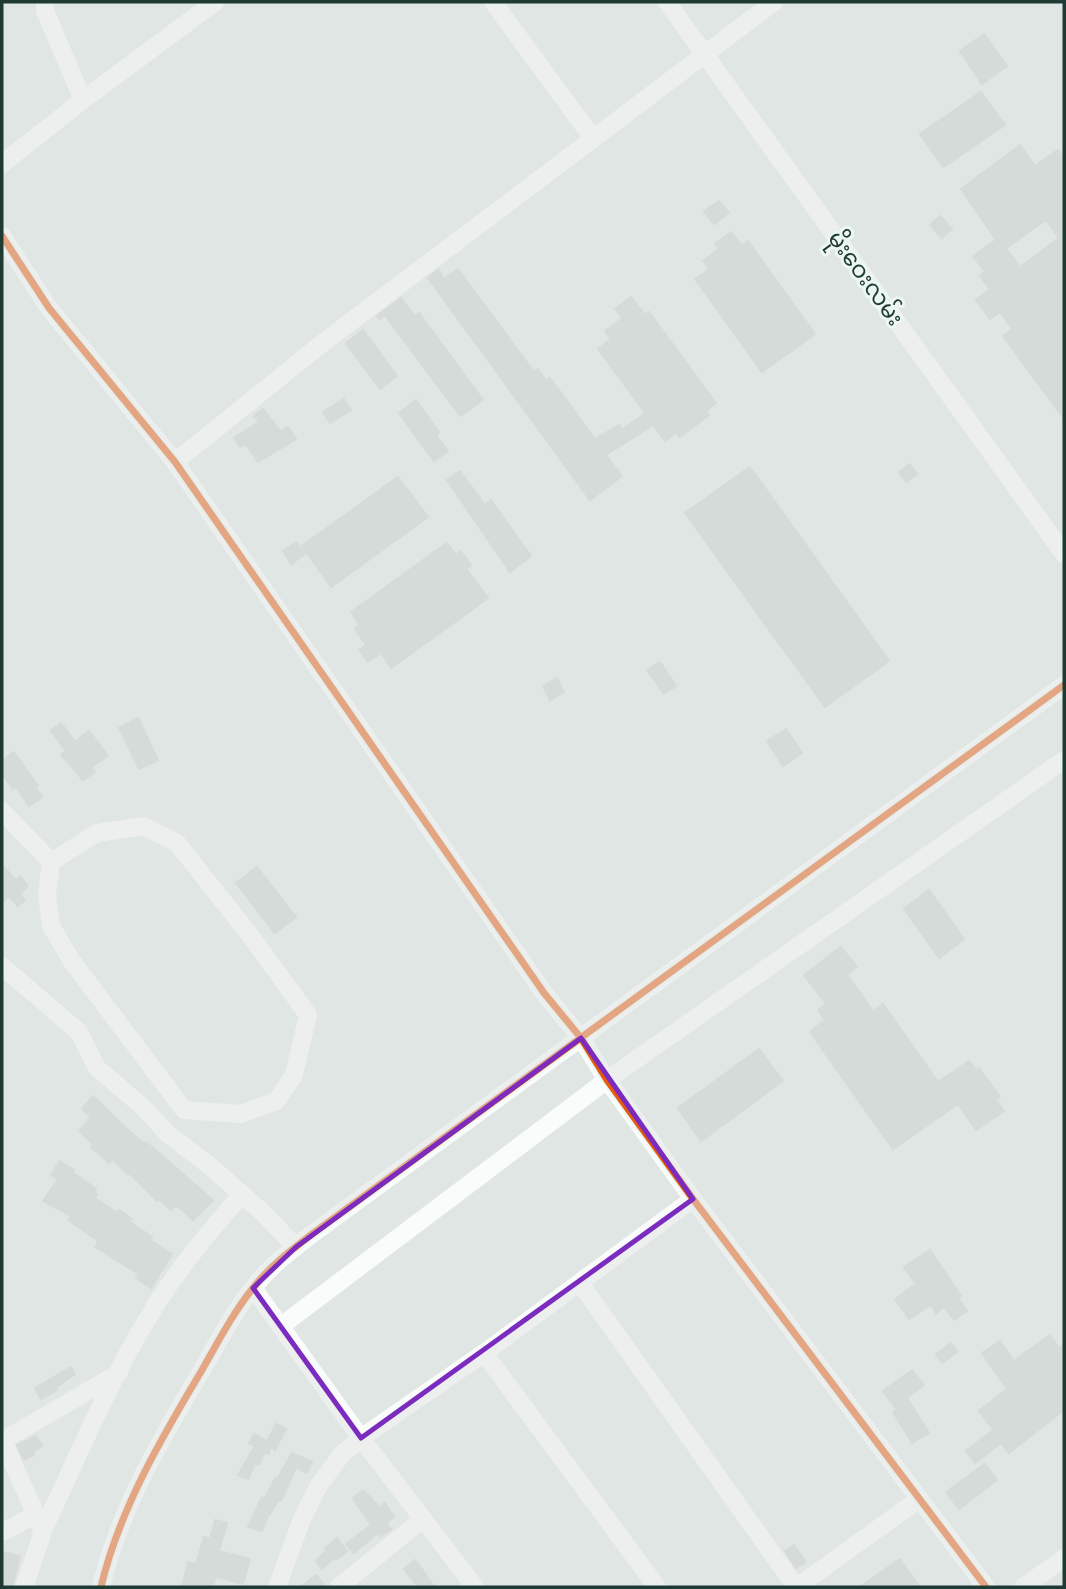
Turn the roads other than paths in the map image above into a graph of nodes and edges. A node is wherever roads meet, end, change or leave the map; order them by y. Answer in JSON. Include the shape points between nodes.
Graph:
{"nodes":[{"id":1,"x":45,"y":2,"type":"edge"},
{"id":2,"x":215,"y":2,"type":"edge"},
{"id":3,"x":493,"y":2,"type":"edge"},
{"id":4,"x":667,"y":2,"type":"edge"},
{"id":5,"x":774,"y":2,"type":"edge"},
{"id":6,"x":704,"y":53,"type":"junction"},
{"id":7,"x":83,"y":100,"type":"junction"},
{"id":8,"x":592,"y":137,"type":"junction"},
{"id":9,"x":2,"y":164,"type":"edge"},
{"id":10,"x":2,"y":236,"type":"edge"},
{"id":11,"x":175,"y":462,"type":"junction"},
{"id":12,"x":1064,"y":554,"type":"edge"},
{"id":13,"x":1064,"y":685,"type":"edge"},
{"id":14,"x":1064,"y":760,"type":"edge"},
{"id":15,"x":2,"y":811,"type":"edge"},
{"id":16,"x":51,"y":862,"type":"junction"},
{"id":17,"x":2,"y":966,"type":"edge"},
{"id":18,"x":581,"y":1038,"type":"junction"},
{"id":19,"x":607,"y":1080,"type":"junction"},
{"id":20,"x":242,"y":1194,"type":"junction"},
{"id":21,"x":693,"y":1199,"type":"junction"},
{"id":22,"x":296,"y":1247,"type":"junction"},
{"id":23,"x":580,"y":1283,"type":"junction"},
{"id":24,"x":253,"y":1288,"type":"junction"},
{"id":25,"x":281,"y":1326,"type":"junction"},
{"id":26,"x":484,"y":1353,"type":"junction"},
{"id":27,"x":119,"y":1373,"type":"junction"},
{"id":28,"x":361,"y":1438,"type":"junction"},
{"id":29,"x":2,"y":1441,"type":"edge"},
{"id":30,"x":919,"y":1499,"type":"junction"},
{"id":31,"x":423,"y":1519,"type":"junction"},
{"id":32,"x":41,"y":1528,"type":"junction"},
{"id":33,"x":2,"y":1532,"type":"edge"},
{"id":34,"x":1064,"y":1558,"type":"edge"},
{"id":35,"x":24,"y":1587,"type":"edge"},
{"id":36,"x":100,"y":1587,"type":"edge"},
{"id":37,"x":277,"y":1587,"type":"edge"},
{"id":38,"x":339,"y":1587,"type":"edge"},
{"id":39,"x":475,"y":1587,"type":"edge"},
{"id":40,"x":657,"y":1587,"type":"edge"},
{"id":41,"x":797,"y":1587,"type":"edge"},
{"id":42,"x":986,"y":1587,"type":"edge"},
{"id":43,"x":1023,"y":1587,"type":"edge"}],
"edges":[{"from":1,"to":7,"type":"street"},
{"from":2,"to":7,"type":"street"},
{"from":3,"to":8,"type":"street"},
{"from":4,"to":6,"type":"street","name":"မိုးဝေးလမ်း"},
{"from":5,"to":6,"type":"street"},
{"from":6,"to":8,"type":"street"},
{"from":6,"to":12,"type":"street","name":"မိုးဝေးလမ်း"},
{"from":7,"to":9,"type":"street"},
{"from":8,"to":11,"type":"street"},
{"from":10,"to":11,"type":"street","via":[[49,308]]},
{"from":11,"to":18,"type":"street","via":[[544,993]]},
{"from":13,"to":18,"type":"street"},
{"from":14,"to":19,"type":"street"},
{"from":15,"to":16,"type":"street"},
{"from":16,"to":16,"type":"street","via":[[97,833],[144,826],[177,843],[308,1015],[294,1075],[276,1101],[241,1114],[184,1111],[71,960],[51,926],[47,894]]},
{"from":17,"to":20,"type":"street","via":[[84,1037],[97,1068]]},
{"from":18,"to":19,"type":"street"},
{"from":18,"to":22,"type":"street"},
{"from":19,"to":21,"type":"street"},
{"from":19,"to":25,"type":"street"},
{"from":20,"to":22,"type":"street"},
{"from":20,"to":27,"type":"street","via":[[154,1307]]},
{"from":21,"to":23,"type":"street"},
{"from":21,"to":30,"type":"street"},
{"from":22,"to":24,"type":"street"},
{"from":23,"to":26,"type":"street"},
{"from":23,"to":41,"type":"street"},
{"from":24,"to":25,"type":"street"},
{"from":24,"to":36,"type":"street","via":[[149,1465],[125,1513]]},
{"from":25,"to":28,"type":"street"},
{"from":26,"to":28,"type":"street"},
{"from":26,"to":40,"type":"street"},
{"from":27,"to":29,"type":"street"},
{"from":27,"to":32,"type":"street"},
{"from":28,"to":31,"type":"street"},
{"from":28,"to":37,"type":"street","via":[[342,1454],[318,1487]]},
{"from":29,"to":32,"type":"street"},
{"from":30,"to":41,"type":"street"},
{"from":30,"to":42,"type":"street"},
{"from":31,"to":38,"type":"street"},
{"from":31,"to":39,"type":"street"},
{"from":32,"to":33,"type":"street","via":[[29,1518]]},
{"from":32,"to":35,"type":"street"},
{"from":34,"to":43,"type":"street"}]}
